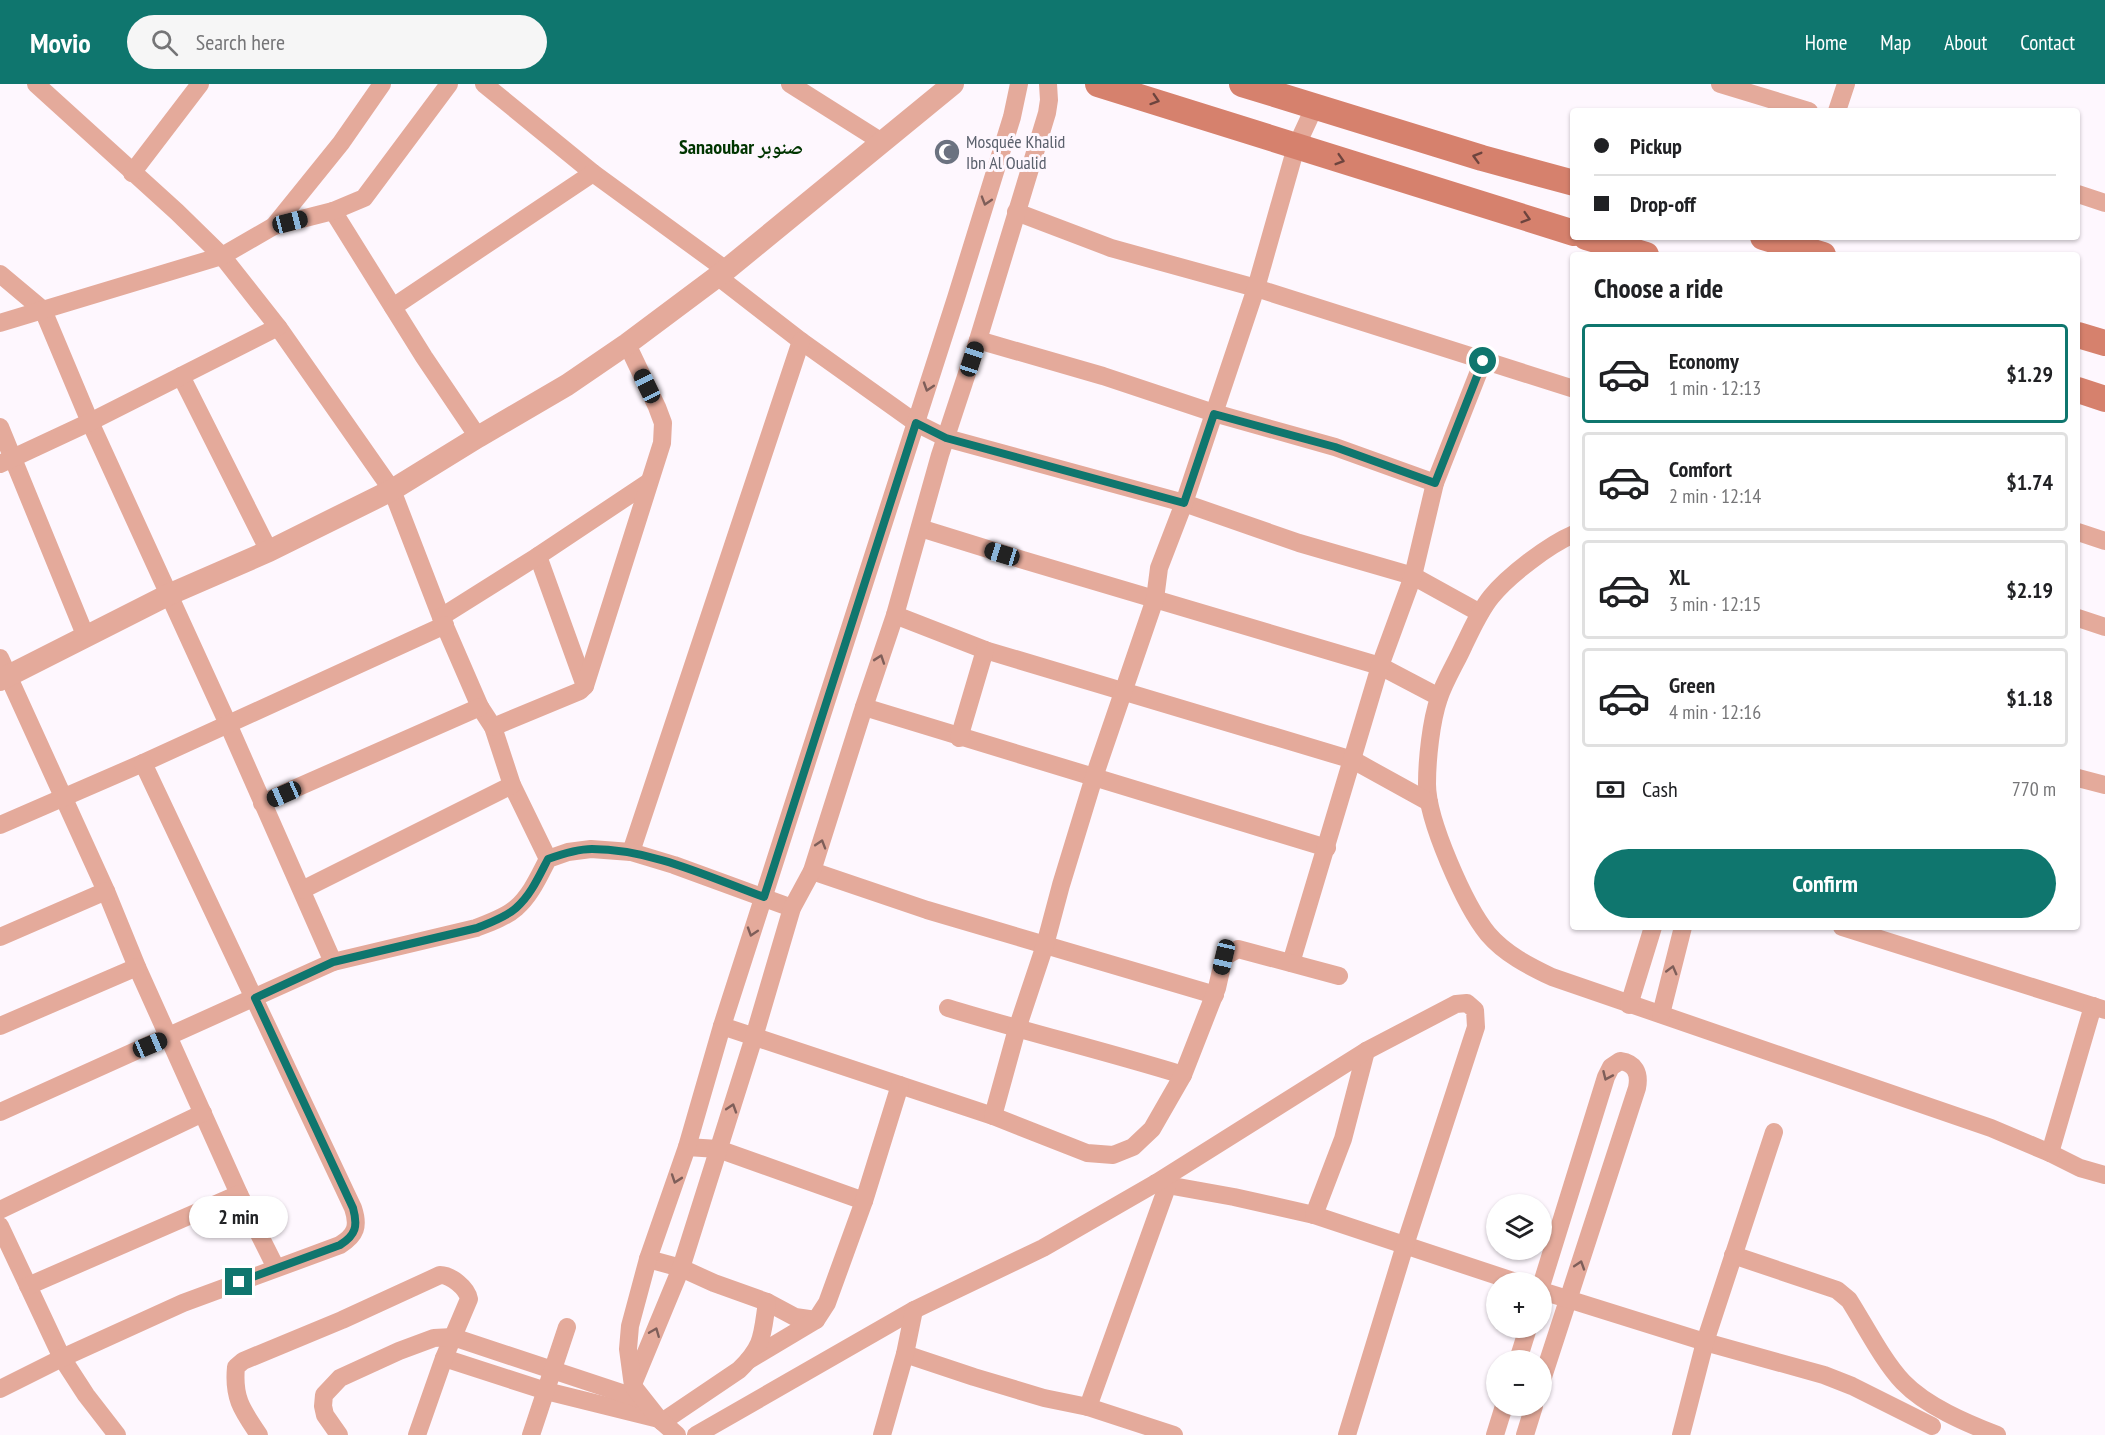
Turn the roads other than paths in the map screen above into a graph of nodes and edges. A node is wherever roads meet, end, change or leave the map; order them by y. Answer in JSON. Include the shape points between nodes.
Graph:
{"nodes":[{"id":1,"x":36,"y":84,"type":"edge"},
{"id":2,"x":200,"y":84,"type":"edge"},
{"id":3,"x":382,"y":84,"type":"edge"},
{"id":4,"x":449,"y":84,"type":"edge"},
{"id":5,"x":484,"y":84,"type":"edge"},
{"id":6,"x":790,"y":84,"type":"edge"},
{"id":7,"x":953,"y":84,"type":"edge"},
{"id":8,"x":1019,"y":84,"type":"edge"},
{"id":9,"x":1048,"y":84,"type":"edge"},
{"id":10,"x":1098,"y":84,"type":"edge"},
{"id":11,"x":1242,"y":84,"type":"edge"},
{"id":12,"x":1720,"y":84,"type":"edge"},
{"id":13,"x":1846,"y":84,"type":"edge"},
{"id":14,"x":1314,"y":108,"type":"junction"},
{"id":15,"x":1799,"y":108,"type":"edge"},
{"id":16,"x":1838,"y":108,"type":"edge"},
{"id":17,"x":882,"y":142,"type":"junction"},
{"id":18,"x":1296,"y":147,"type":"junction"},
{"id":19,"x":132,"y":173,"type":"junction"},
{"id":20,"x":593,"y":173,"type":"junction"},
{"id":21,"x":1570,"y":182,"type":"edge"},
{"id":22,"x":2080,"y":195,"type":"edge"},
{"id":23,"x":2105,"y":203,"type":"edge"},
{"id":24,"x":333,"y":211,"type":"junction"},
{"id":25,"x":1016,"y":212,"type":"junction"},
{"id":26,"x":274,"y":226,"type":"junction"},
{"id":27,"x":1570,"y":232,"type":"edge"},
{"id":28,"x":1593,"y":240,"type":"edge"},
{"id":29,"x":1773,"y":240,"type":"edge"},
{"id":30,"x":1794,"y":246,"type":"edge"},
{"id":31,"x":1619,"y":251,"type":"edge"},
{"id":32,"x":1813,"y":252,"type":"edge"},
{"id":33,"x":222,"y":256,"type":"junction"},
{"id":34,"x":722,"y":273,"type":"junction"},
{"id":35,"x":0,"y":274,"type":"edge"},
{"id":36,"x":1256,"y":288,"type":"junction"},
{"id":37,"x":393,"y":307,"type":"junction"},
{"id":38,"x":43,"y":310,"type":"junction"},
{"id":39,"x":0,"y":323,"type":"edge"},
{"id":40,"x":278,"y":327,"type":"junction"},
{"id":41,"x":2080,"y":336,"type":"edge"},
{"id":42,"x":978,"y":340,"type":"junction"},
{"id":43,"x":801,"y":341,"type":"junction"},
{"id":44,"x":2105,"y":343,"type":"edge"},
{"id":45,"x":627,"y":344,"type":"junction"},
{"id":46,"x":1483,"y":361,"type":"junction"},
{"id":47,"x":181,"y":376,"type":"junction"},
{"id":48,"x":1570,"y":388,"type":"edge"},
{"id":49,"x":2080,"y":391,"type":"edge"},
{"id":50,"x":2105,"y":399,"type":"edge"},
{"id":51,"x":1214,"y":414,"type":"junction"},
{"id":52,"x":90,"y":422,"type":"junction"},
{"id":53,"x":916,"y":423,"type":"junction"},
{"id":54,"x":0,"y":427,"type":"edge"},
{"id":55,"x":477,"y":437,"type":"junction"},
{"id":56,"x":946,"y":438,"type":"junction"},
{"id":57,"x":6,"y":461,"type":"edge"},
{"id":58,"x":650,"y":482,"type":"junction"},
{"id":59,"x":1435,"y":483,"type":"junction"},
{"id":60,"x":392,"y":490,"type":"junction"},
{"id":61,"x":1184,"y":503,"type":"junction"},
{"id":62,"x":920,"y":528,"type":"junction"},
{"id":63,"x":2080,"y":533,"type":"edge"},
{"id":64,"x":1570,"y":537,"type":"edge"},
{"id":65,"x":2105,"y":541,"type":"edge"},
{"id":66,"x":269,"y":551,"type":"junction"},
{"id":67,"x":538,"y":556,"type":"junction"},
{"id":68,"x":1413,"y":576,"type":"junction"},
{"id":69,"x":168,"y":595,"type":"junction"},
{"id":70,"x":1155,"y":599,"type":"junction"},
{"id":71,"x":1480,"y":613,"type":"junction"},
{"id":72,"x":895,"y":615,"type":"junction"},
{"id":73,"x":2080,"y":619,"type":"edge"},
{"id":74,"x":443,"y":621,"type":"junction"},
{"id":75,"x":2105,"y":627,"type":"edge"},
{"id":76,"x":86,"y":637,"type":"junction"},
{"id":77,"x":985,"y":650,"type":"junction"},
{"id":78,"x":1380,"y":666,"type":"junction"},
{"id":79,"x":3,"y":671,"type":"edge"},
{"id":80,"x":585,"y":686,"type":"junction"},
{"id":81,"x":1123,"y":690,"type":"junction"},
{"id":82,"x":1439,"y":697,"type":"junction"},
{"id":83,"x":480,"y":707,"type":"junction"},
{"id":84,"x":864,"y":707,"type":"junction"},
{"id":85,"x":228,"y":724,"type":"junction"},
{"id":86,"x":493,"y":727,"type":"junction"},
{"id":87,"x":960,"y":738,"type":"junction"},
{"id":88,"x":1353,"y":760,"type":"junction"},
{"id":89,"x":143,"y":763,"type":"junction"},
{"id":90,"x":1094,"y":777,"type":"junction"},
{"id":91,"x":2080,"y":778,"type":"edge"},
{"id":92,"x":512,"y":785,"type":"junction"},
{"id":93,"x":2105,"y":785,"type":"edge"},
{"id":94,"x":63,"y":798,"type":"junction"},
{"id":95,"x":1429,"y":802,"type":"junction"},
{"id":96,"x":262,"y":803,"type":"junction"},
{"id":97,"x":0,"y":825,"type":"edge"},
{"id":98,"x":1327,"y":848,"type":"junction"},
{"id":99,"x":631,"y":852,"type":"junction"},
{"id":100,"x":548,"y":859,"type":"junction"},
{"id":101,"x":812,"y":871,"type":"junction"},
{"id":102,"x":302,"y":890,"type":"junction"},
{"id":103,"x":106,"y":891,"type":"junction"},
{"id":104,"x":764,"y":897,"type":"junction"},
{"id":105,"x":792,"y":908,"type":"junction"},
{"id":106,"x":1652,"y":930,"type":"edge"},
{"id":107,"x":1682,"y":930,"type":"edge"},
{"id":108,"x":1852,"y":930,"type":"edge"},
{"id":109,"x":0,"y":937,"type":"edge"},
{"id":110,"x":1046,"y":945,"type":"junction"},
{"id":111,"x":333,"y":962,"type":"junction"},
{"id":112,"x":1292,"y":963,"type":"junction"},
{"id":113,"x":137,"y":967,"type":"junction"},
{"id":114,"x":1339,"y":976,"type":"dead end"},
{"id":115,"x":1215,"y":995,"type":"junction"},
{"id":116,"x":255,"y":998,"type":"junction"},
{"id":117,"x":1629,"y":1005,"type":"junction"},
{"id":118,"x":948,"y":1008,"type":"dead end"},
{"id":119,"x":2099,"y":1008,"type":"edge"},
{"id":120,"x":1661,"y":1014,"type":"junction"},
{"id":121,"x":0,"y":1026,"type":"edge"},
{"id":122,"x":722,"y":1026,"type":"junction"},
{"id":123,"x":1017,"y":1029,"type":"junction"},
{"id":124,"x":170,"y":1036,"type":"junction"},
{"id":125,"x":754,"y":1036,"type":"junction"},
{"id":126,"x":1366,"y":1051,"type":"junction"},
{"id":127,"x":1183,"y":1075,"type":"junction"},
{"id":128,"x":900,"y":1085,"type":"junction"},
{"id":129,"x":0,"y":1112,"type":"edge"},
{"id":130,"x":203,"y":1113,"type":"junction"},
{"id":131,"x":993,"y":1116,"type":"junction"},
{"id":132,"x":1774,"y":1132,"type":"dead end"},
{"id":133,"x":687,"y":1147,"type":"junction"},
{"id":134,"x":718,"y":1149,"type":"junction"},
{"id":135,"x":2050,"y":1153,"type":"junction"},
{"id":136,"x":2105,"y":1175,"type":"edge"},
{"id":137,"x":1162,"y":1185,"type":"junction"},
{"id":138,"x":239,"y":1194,"type":"junction"},
{"id":139,"x":864,"y":1201,"type":"junction"},
{"id":140,"x":0,"y":1210,"type":"edge"},
{"id":141,"x":1314,"y":1215,"type":"junction"},
{"id":142,"x":0,"y":1226,"type":"edge"},
{"id":143,"x":1405,"y":1245,"type":"junction"},
{"id":144,"x":1733,"y":1255,"type":"junction"},
{"id":145,"x":648,"y":1259,"type":"junction"},
{"id":146,"x":276,"y":1268,"type":"junction"},
{"id":147,"x":681,"y":1268,"type":"junction"},
{"id":148,"x":1486,"y":1272,"type":"edge"},
{"id":149,"x":1546,"y":1272,"type":"edge"},
{"id":150,"x":28,"y":1286,"type":"junction"},
{"id":151,"x":1552,"y":1294,"type":"edge"},
{"id":152,"x":1569,"y":1299,"type":"junction"},
{"id":153,"x":766,"y":1302,"type":"junction"},
{"id":154,"x":914,"y":1310,"type":"junction"},
{"id":155,"x":816,"y":1320,"type":"junction"},
{"id":156,"x":567,"y":1327,"type":"dead end"},
{"id":157,"x":453,"y":1337,"type":"junction"},
{"id":158,"x":1705,"y":1342,"type":"junction"},
{"id":159,"x":1552,"y":1350,"type":"edge"},
{"id":160,"x":905,"y":1354,"type":"junction"},
{"id":161,"x":62,"y":1358,"type":"junction"},
{"id":162,"x":444,"y":1359,"type":"junction"},
{"id":163,"x":749,"y":1360,"type":"junction"},
{"id":164,"x":553,"y":1369,"type":"junction"},
{"id":165,"x":0,"y":1389,"type":"edge"},
{"id":166,"x":546,"y":1391,"type":"junction"},
{"id":167,"x":638,"y":1393,"type":"junction"},
{"id":168,"x":1088,"y":1407,"type":"junction"},
{"id":169,"x":1938,"y":1408,"type":"junction"},
{"id":170,"x":1501,"y":1416,"type":"edge"},
{"id":171,"x":1531,"y":1416,"type":"edge"},
{"id":172,"x":661,"y":1421,"type":"junction"},
{"id":173,"x":1930,"y":1430,"type":"edge"},
{"id":174,"x":117,"y":1435,"type":"edge"},
{"id":175,"x":259,"y":1435,"type":"edge"},
{"id":176,"x":339,"y":1435,"type":"edge"},
{"id":177,"x":417,"y":1435,"type":"edge"},
{"id":178,"x":531,"y":1435,"type":"edge"},
{"id":179,"x":677,"y":1435,"type":"edge"},
{"id":180,"x":696,"y":1435,"type":"edge"},
{"id":181,"x":882,"y":1435,"type":"edge"},
{"id":182,"x":1174,"y":1435,"type":"edge"},
{"id":183,"x":1347,"y":1435,"type":"edge"},
{"id":184,"x":1495,"y":1435,"type":"edge"},
{"id":185,"x":1525,"y":1435,"type":"edge"},
{"id":186,"x":1681,"y":1435,"type":"edge"},
{"id":187,"x":1996,"y":1435,"type":"edge"}],
"edges":[{"from":1,"to":19,"type":"street"},
{"from":2,"to":19,"type":"street"},
{"from":3,"to":26,"type":"street","via":[[341,143]]},
{"from":4,"to":24,"type":"street","via":[[364,198]]},
{"from":5,"to":20,"type":"street"},
{"from":6,"to":17,"type":"street"},
{"from":7,"to":17,"type":"street"},
{"from":8,"to":53,"type":"street","one_way":true},
{"from":9,"to":25,"type":"street","via":[[1047,113]]},
{"from":10,"to":18,"type":"main road","one_way":true},
{"from":11,"to":14,"type":"main road"},
{"from":12,"to":15,"type":"street"},
{"from":13,"to":16,"type":"street"},
{"from":14,"to":18,"type":"street"},
{"from":21,"to":14,"type":"main road","one_way":true},
{"from":17,"to":34,"type":"street"},
{"from":18,"to":27,"type":"main road","one_way":true},
{"from":18,"to":36,"type":"street"},
{"from":19,"to":33,"type":"street"},
{"from":20,"to":34,"type":"street"},
{"from":20,"to":37,"type":"street"},
{"from":22,"to":23,"type":"street"},
{"from":24,"to":26,"type":"street"},
{"from":24,"to":37,"type":"street"},
{"from":25,"to":36,"type":"street","via":[[1111,248]]},
{"from":25,"to":42,"type":"street"},
{"from":26,"to":33,"type":"street"},
{"from":28,"to":31,"type":"main road"},
{"from":29,"to":30,"type":"main road"},
{"from":30,"to":32,"type":"main road"},
{"from":33,"to":38,"type":"street"},
{"from":33,"to":40,"type":"street"},
{"from":34,"to":43,"type":"street"},
{"from":34,"to":45,"type":"street"},
{"from":35,"to":38,"type":"street"},
{"from":36,"to":46,"type":"street"},
{"from":36,"to":51,"type":"street"},
{"from":37,"to":55,"type":"street"},
{"from":38,"to":39,"type":"street"},
{"from":38,"to":52,"type":"street"},
{"from":40,"to":47,"type":"street"},
{"from":40,"to":60,"type":"street"},
{"from":41,"to":44,"type":"main road"},
{"from":42,"to":51,"type":"street","via":[[1103,376]]},
{"from":42,"to":56,"type":"street"},
{"from":43,"to":53,"type":"street"},
{"from":43,"to":99,"type":"street"},
{"from":45,"to":55,"type":"street","via":[[567,386]]},
{"from":45,"to":58,"type":"street","via":[[663,423],[662,443]]},
{"from":46,"to":48,"type":"street"},
{"from":46,"to":59,"type":"street"},
{"from":47,"to":52,"type":"street"},
{"from":47,"to":66,"type":"street"},
{"from":49,"to":50,"type":"main road"},
{"from":51,"to":59,"type":"street","via":[[1335,447]]},
{"from":51,"to":61,"type":"street"},
{"from":52,"to":57,"type":"street"},
{"from":52,"to":69,"type":"street"},
{"from":53,"to":56,"type":"street"},
{"from":53,"to":104,"type":"street"},
{"from":54,"to":57,"type":"street"},
{"from":55,"to":60,"type":"street"},
{"from":56,"to":61,"type":"street"},
{"from":56,"to":62,"type":"street"},
{"from":57,"to":76,"type":"street"},
{"from":58,"to":67,"type":"street"},
{"from":58,"to":80,"type":"street"},
{"from":59,"to":68,"type":"street"},
{"from":60,"to":66,"type":"street"},
{"from":60,"to":74,"type":"street"},
{"from":61,"to":68,"type":"street","via":[[1299,543]]},
{"from":61,"to":70,"type":"street","via":[[1160,568]]},
{"from":62,"to":70,"type":"street"},
{"from":62,"to":72,"type":"street"},
{"from":63,"to":65,"type":"street"},
{"from":64,"to":71,"type":"street","via":[[1522,567]]},
{"from":66,"to":69,"type":"street"},
{"from":67,"to":74,"type":"street"},
{"from":67,"to":80,"type":"street"},
{"from":68,"to":71,"type":"street"},
{"from":68,"to":78,"type":"street"},
{"from":69,"to":76,"type":"street"},
{"from":69,"to":85,"type":"street"},
{"from":70,"to":78,"type":"street"},
{"from":70,"to":81,"type":"street"},
{"from":71,"to":82,"type":"street"},
{"from":72,"to":77,"type":"street"},
{"from":84,"to":72,"type":"street","one_way":true},
{"from":73,"to":75,"type":"street"},
{"from":74,"to":83,"type":"street"},
{"from":74,"to":85,"type":"street"},
{"from":76,"to":79,"type":"street"},
{"from":77,"to":81,"type":"street"},
{"from":77,"to":87,"type":"street"},
{"from":78,"to":82,"type":"street"},
{"from":78,"to":88,"type":"street"},
{"from":79,"to":94,"type":"street"},
{"from":80,"to":86,"type":"street"},
{"from":81,"to":88,"type":"street"},
{"from":81,"to":90,"type":"street"},
{"from":82,"to":95,"type":"street","via":[[1433,717]]},
{"from":83,"to":86,"type":"street"},
{"from":83,"to":96,"type":"street"},
{"from":84,"to":87,"type":"street"},
{"from":101,"to":84,"type":"street","one_way":true},
{"from":85,"to":89,"type":"street"},
{"from":85,"to":96,"type":"street"},
{"from":86,"to":92,"type":"street"},
{"from":87,"to":90,"type":"street"},
{"from":88,"to":95,"type":"street"},
{"from":88,"to":98,"type":"street"},
{"from":89,"to":94,"type":"street"},
{"from":89,"to":116,"type":"street"},
{"from":90,"to":98,"type":"street"},
{"from":90,"to":110,"type":"street"},
{"from":91,"to":93,"type":"street"},
{"from":92,"to":100,"type":"street"},
{"from":92,"to":102,"type":"street"},
{"from":94,"to":97,"type":"street"},
{"from":94,"to":103,"type":"street"},
{"from":95,"to":117,"type":"street","via":[[1452,868],[1488,934],[1530,967]]},
{"from":96,"to":102,"type":"street"},
{"from":98,"to":112,"type":"street"},
{"from":99,"to":100,"type":"street","via":[[591,849]]},
{"from":99,"to":104,"type":"street"},
{"from":100,"to":111,"type":"street","via":[[533,888],[515,909],[477,928]]},
{"from":101,"to":105,"type":"street"},
{"from":101,"to":110,"type":"street"},
{"from":102,"to":111,"type":"street"},
{"from":103,"to":109,"type":"street"},
{"from":103,"to":113,"type":"street"},
{"from":104,"to":105,"type":"street"},
{"from":104,"to":122,"type":"street","one_way":true},
{"from":105,"to":125,"type":"street"},
{"from":106,"to":117,"type":"street"},
{"from":120,"to":107,"type":"street","one_way":true},
{"from":108,"to":119,"type":"street"},
{"from":110,"to":115,"type":"street"},
{"from":110,"to":123,"type":"street"},
{"from":111,"to":116,"type":"street"},
{"from":112,"to":114,"type":"street"},
{"from":112,"to":115,"type":"street","via":[[1238,949],[1224,957]]},
{"from":113,"to":121,"type":"street"},
{"from":113,"to":124,"type":"street"},
{"from":115,"to":127,"type":"street"},
{"from":116,"to":124,"type":"street"},
{"from":116,"to":146,"type":"street","via":[[357,1221],[350,1239],[340,1245]]},
{"from":117,"to":120,"type":"street"},
{"from":118,"to":123,"type":"street"},
{"from":119,"to":135,"type":"street"},
{"from":120,"to":135,"type":"street","via":[[1990,1128]]},
{"from":122,"to":125,"type":"street"},
{"from":122,"to":133,"type":"street"},
{"from":123,"to":127,"type":"street"},
{"from":123,"to":131,"type":"street"},
{"from":124,"to":129,"type":"street"},
{"from":124,"to":130,"type":"street"},
{"from":125,"to":128,"type":"street"},
{"from":134,"to":125,"type":"street","one_way":true},
{"from":126,"to":137,"type":"street"},
{"from":126,"to":141,"type":"street","via":[[1343,1139]]},
{"from":126,"to":143,"type":"street","via":[[1456,1004],[1467,1002],[1475,1010],[1476,1027]]},
{"from":127,"to":131,"type":"street","via":[[1152,1129],[1133,1147],[1113,1155],[1087,1153]]},
{"from":128,"to":131,"type":"street"},
{"from":128,"to":139,"type":"street"},
{"from":130,"to":138,"type":"street"},
{"from":130,"to":140,"type":"street"},
{"from":132,"to":144,"type":"street"},
{"from":133,"to":134,"type":"street"},
{"from":133,"to":145,"type":"street","one_way":true},
{"from":134,"to":139,"type":"street"},
{"from":134,"to":147,"type":"street"},
{"from":135,"to":136,"type":"street"},
{"from":137,"to":141,"type":"street"},
{"from":137,"to":154,"type":"street"},
{"from":137,"to":168,"type":"street"},
{"from":138,"to":146,"type":"street"},
{"from":138,"to":150,"type":"street"},
{"from":139,"to":155,"type":"street","via":[[830,1296]]},
{"from":141,"to":143,"type":"street"},
{"from":142,"to":150,"type":"street"},
{"from":143,"to":148,"type":"street"},
{"from":143,"to":183,"type":"street"},
{"from":144,"to":158,"type":"street"},
{"from":144,"to":169,"type":"street","via":[[1837,1290],[1849,1300],[1904,1382]]},
{"from":145,"to":147,"type":"street"},
{"from":145,"to":167,"type":"street","via":[[630,1326],[628,1349]]},
{"from":146,"to":161,"type":"street","via":[[183,1303]]},
{"from":147,"to":153,"type":"street"},
{"from":167,"to":147,"type":"street","one_way":true},
{"from":152,"to":149,"type":"street","one_way":true,"via":[[1637,1088],[1639,1078],[1629,1062],[1620,1061],[1606,1077]]},
{"from":150,"to":161,"type":"street"},
{"from":151,"to":152,"type":"street"},
{"from":152,"to":158,"type":"street"},
{"from":152,"to":159,"type":"street"},
{"from":153,"to":155,"type":"street","via":[[795,1317]]},
{"from":153,"to":163,"type":"street","via":[[760,1344]]},
{"from":154,"to":160,"type":"street"},
{"from":154,"to":180,"type":"street"},
{"from":155,"to":163,"type":"street"},
{"from":156,"to":164,"type":"street"},
{"from":157,"to":162,"type":"street"},
{"from":157,"to":164,"type":"street"},
{"from":157,"to":175,"type":"street","via":[[469,1295],[446,1275],[440,1275],[243,1361],[236,1367],[238,1401]]},
{"from":157,"to":176,"type":"street","via":[[434,1338],[340,1378],[324,1395],[323,1406]]},
{"from":158,"to":173,"type":"street","via":[[1824,1375],[1852,1386]]},
{"from":158,"to":186,"type":"street"},
{"from":160,"to":168,"type":"street","via":[[1044,1398]]},
{"from":160,"to":181,"type":"street"},
{"from":161,"to":165,"type":"street"},
{"from":161,"to":174,"type":"street"},
{"from":162,"to":166,"type":"street"},
{"from":162,"to":177,"type":"street"},
{"from":163,"to":172,"type":"street"},
{"from":164,"to":166,"type":"street"},
{"from":164,"to":167,"type":"street"},
{"from":166,"to":172,"type":"street"},
{"from":166,"to":178,"type":"street"},
{"from":167,"to":172,"type":"street"},
{"from":168,"to":182,"type":"street"},
{"from":169,"to":173,"type":"street"},
{"from":169,"to":187,"type":"street"},
{"from":170,"to":184,"type":"street"},
{"from":171,"to":185,"type":"street"},
{"from":172,"to":179,"type":"street"}]}
